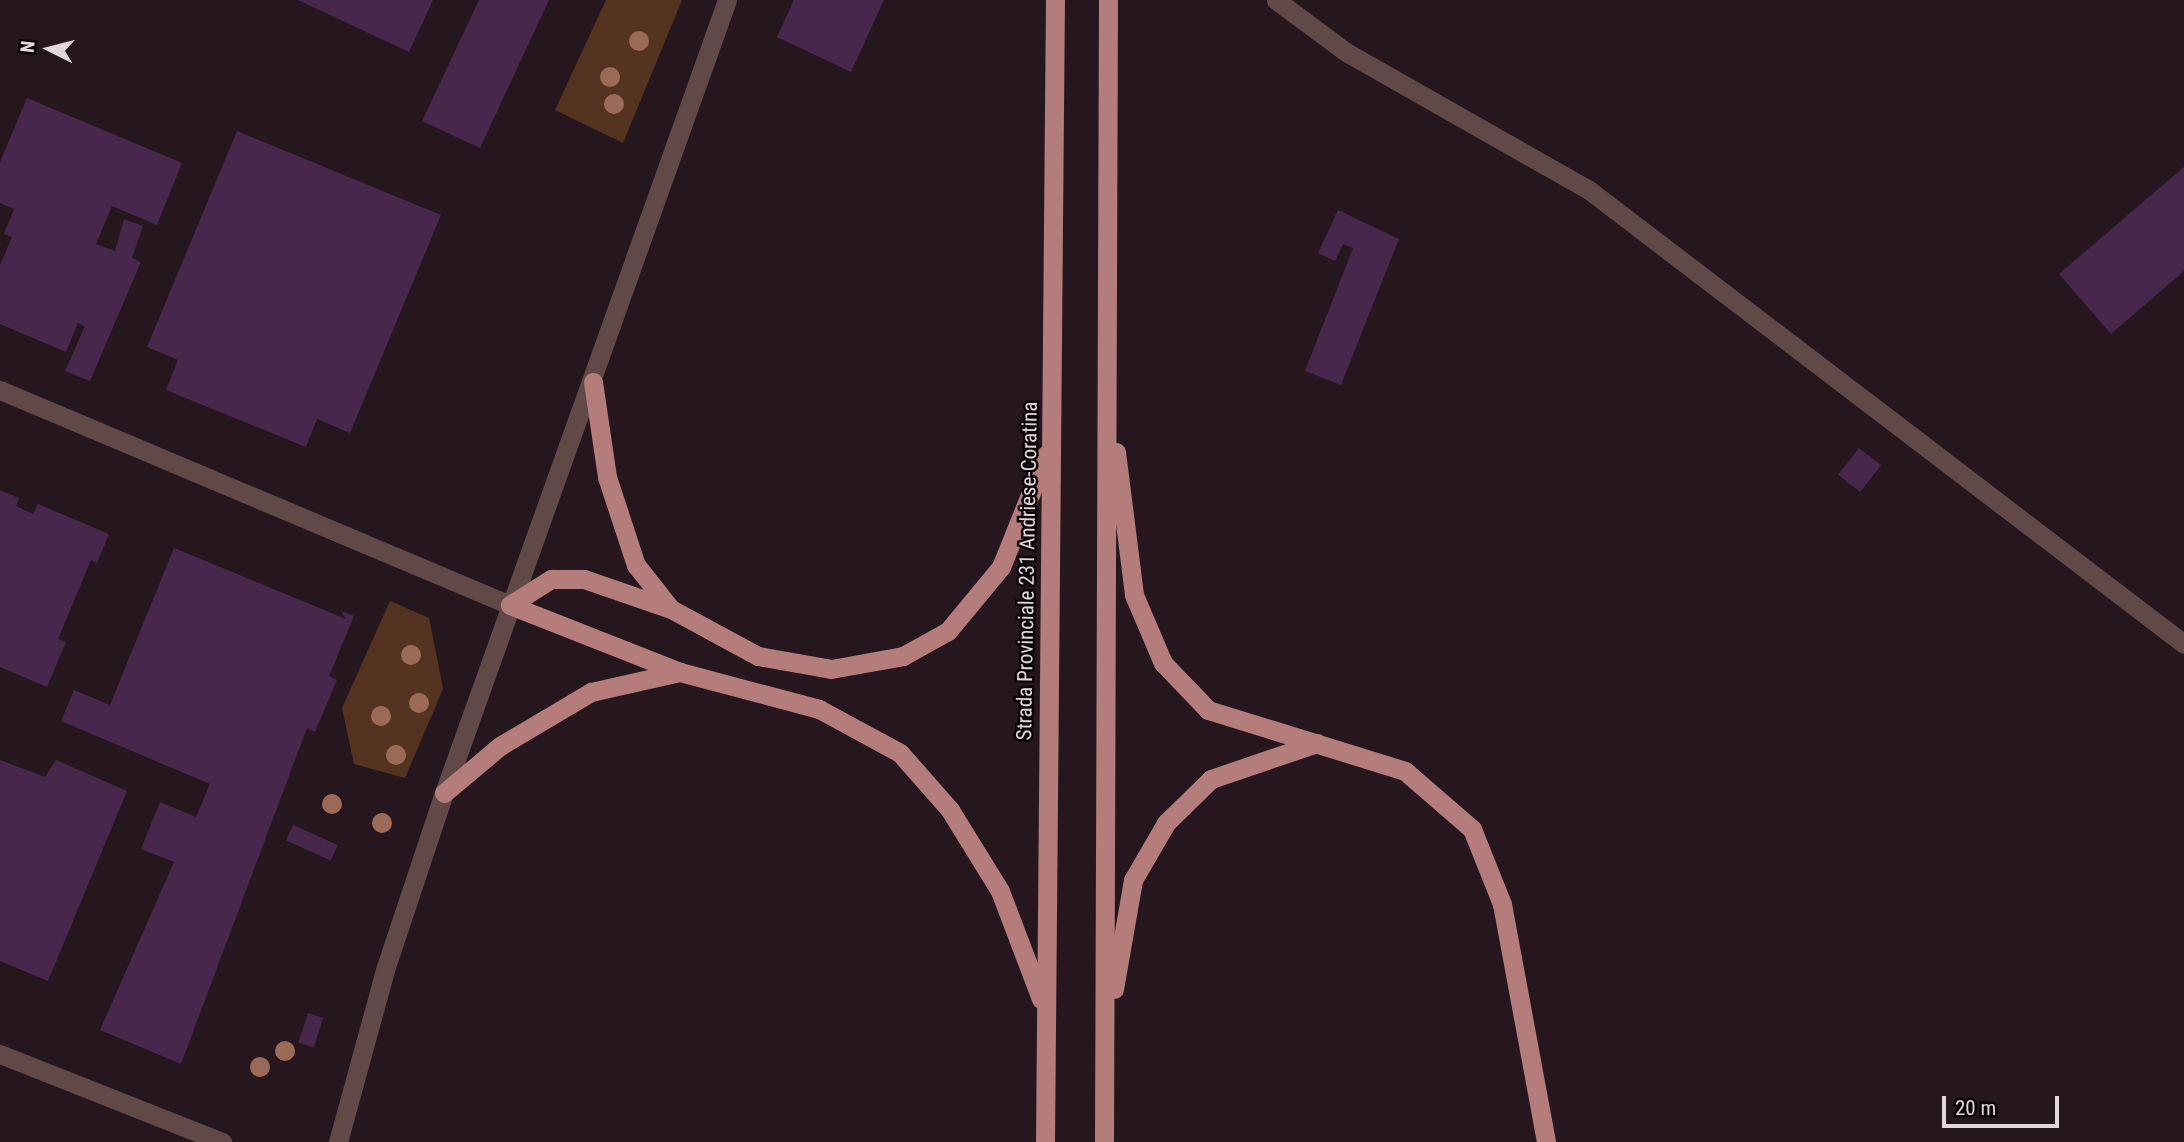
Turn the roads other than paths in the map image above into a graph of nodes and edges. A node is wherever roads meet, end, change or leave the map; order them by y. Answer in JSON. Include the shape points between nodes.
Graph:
{"nodes":[{"id":1,"x":727,"y":0,"type":"edge"},
{"id":2,"x":1055,"y":0,"type":"edge"},
{"id":3,"x":1108,"y":0,"type":"edge"},
{"id":4,"x":1276,"y":0,"type":"edge"},
{"id":5,"x":1106,"y":368,"type":"junction"},
{"id":6,"x":593,"y":382,"type":"junction"},
{"id":7,"x":0,"y":390,"type":"edge"},
{"id":8,"x":1051,"y":444,"type":"junction"},
{"id":9,"x":510,"y":605,"type":"junction"},
{"id":10,"x":671,"y":609,"type":"junction"},
{"id":11,"x":2184,"y":644,"type":"edge"},
{"id":12,"x":680,"y":672,"type":"junction"},
{"id":13,"x":1317,"y":743,"type":"junction"},
{"id":14,"x":443,"y":793,"type":"junction"},
{"id":15,"x":1045,"y":1011,"type":"junction"},
{"id":16,"x":1104,"y":1041,"type":"junction"},
{"id":17,"x":0,"y":1054,"type":"edge"},
{"id":18,"x":222,"y":1142,"type":"edge"},
{"id":19,"x":338,"y":1142,"type":"edge"},
{"id":20,"x":1045,"y":1142,"type":"edge"},
{"id":21,"x":1104,"y":1142,"type":"edge"},
{"id":22,"x":1546,"y":1142,"type":"edge"}],
"edges":[{"from":1,"to":6,"type":"street"},
{"from":2,"to":8,"type":"highway","name":"Strada Provinciale 231 Andriese-Coratina"},
{"from":3,"to":5,"type":"highway"},
{"from":4,"to":11,"type":"street","via":[[1346,52],[1589,190]]},
{"from":5,"to":13,"type":"highway","via":[[1134,595],[1163,663],[1208,710]]},
{"from":5,"to":16,"type":"highway"},
{"from":6,"to":9,"type":"street"},
{"from":6,"to":10,"type":"highway","via":[[607,477],[636,565]]},
{"from":7,"to":9,"type":"street"},
{"from":8,"to":10,"type":"highway","via":[[1001,567],[948,631],[904,656],[831,669],[758,656]]},
{"from":8,"to":15,"type":"highway","name":"Strada Provinciale 231 Andriese-Coratina"},
{"from":9,"to":10,"type":"highway","via":[[551,579],[583,579]]},
{"from":9,"to":12,"type":"highway"},
{"from":9,"to":14,"type":"street"},
{"from":12,"to":14,"type":"highway","via":[[591,692],[500,746]]},
{"from":12,"to":15,"type":"highway","via":[[746,685],[819,709],[900,753],[950,810],[1000,891]]},
{"from":13,"to":16,"type":"highway","via":[[1211,779],[1166,823],[1133,880]]},
{"from":13,"to":22,"type":"highway","via":[[1405,771],[1472,829],[1502,904]]},
{"from":14,"to":19,"type":"street","via":[[385,970]]},
{"from":15,"to":20,"type":"highway","name":"Strada Provinciale 231 Andriese-Coratina"},
{"from":16,"to":21,"type":"highway"},
{"from":17,"to":18,"type":"street"}]}
